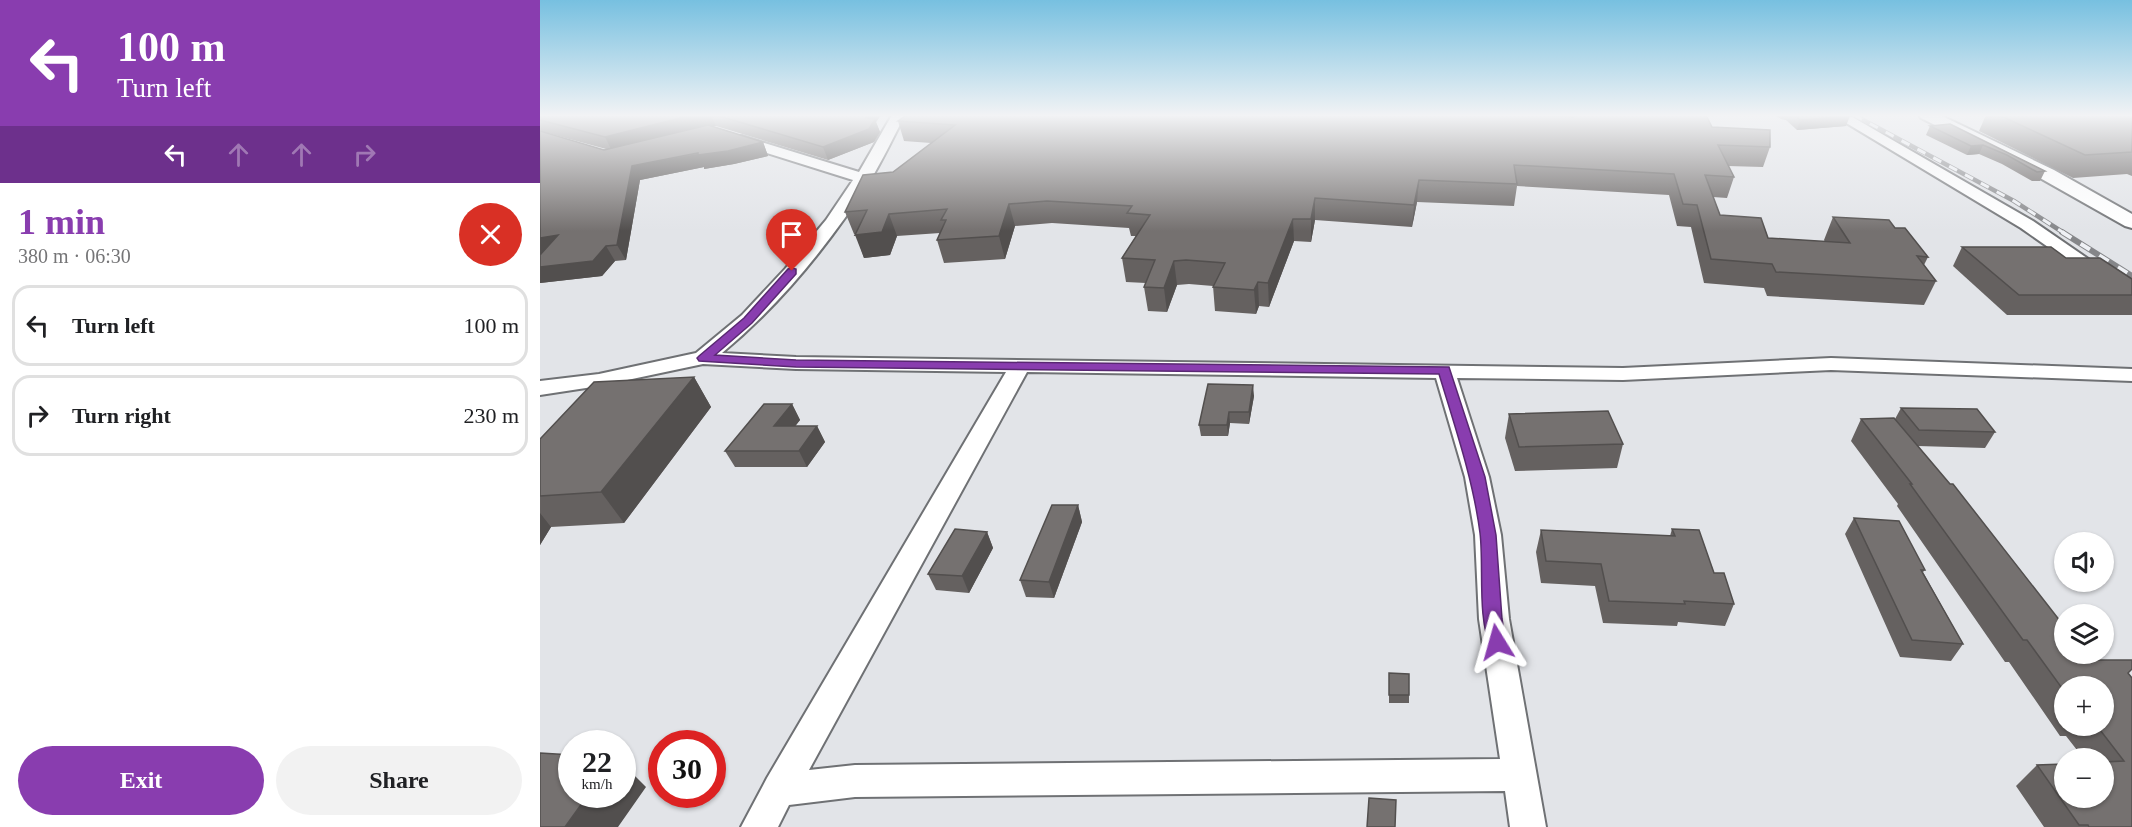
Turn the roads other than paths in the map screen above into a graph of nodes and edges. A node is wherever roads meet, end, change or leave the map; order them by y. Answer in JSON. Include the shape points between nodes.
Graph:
{"nodes":[{"id":1,"x":784,"y":154,"type":"edge"},
{"id":2,"x":877,"y":154,"type":"edge"},
{"id":3,"x":1907,"y":154,"type":"edge"},
{"id":4,"x":2005,"y":154,"type":"edge"},
{"id":5,"x":864,"y":178,"type":"junction"},
{"id":6,"x":2132,"y":222,"type":"edge"},
{"id":7,"x":2132,"y":297,"type":"edge"},
{"id":8,"x":703,"y":358,"type":"junction"},
{"id":9,"x":1020,"y":366,"type":"junction"},
{"id":10,"x":1444,"y":370,"type":"junction"},
{"id":11,"x":2132,"y":375,"type":"edge"},
{"id":12,"x":540,"y":388,"type":"edge"},
{"id":13,"x":1520,"y":775,"type":"junction"},
{"id":14,"x":779,"y":790,"type":"junction"},
{"id":15,"x":759,"y":827,"type":"edge"},
{"id":16,"x":1528,"y":827,"type":"edge"}],
"edges":[{"from":1,"to":5,"type":"street"},
{"from":2,"to":5,"type":"street"},
{"from":3,"to":7,"type":"street","via":[[2011,214]]},
{"from":4,"to":6,"type":"street"},
{"from":5,"to":8,"type":"street","via":[[807,255],[748,320]]},
{"from":8,"to":9,"type":"street"},
{"from":8,"to":12,"type":"street","via":[[599,381]]},
{"from":9,"to":10,"type":"street"},
{"from":9,"to":14,"type":"street"},
{"from":10,"to":11,"type":"street","via":[[1623,374],[1831,364]]},
{"from":10,"to":13,"type":"street","via":[[1477,477],[1488,535],[1494,619]]},
{"from":13,"to":14,"type":"street","via":[[855,781]]},
{"from":13,"to":16,"type":"street"},
{"from":14,"to":15,"type":"street"}]}
